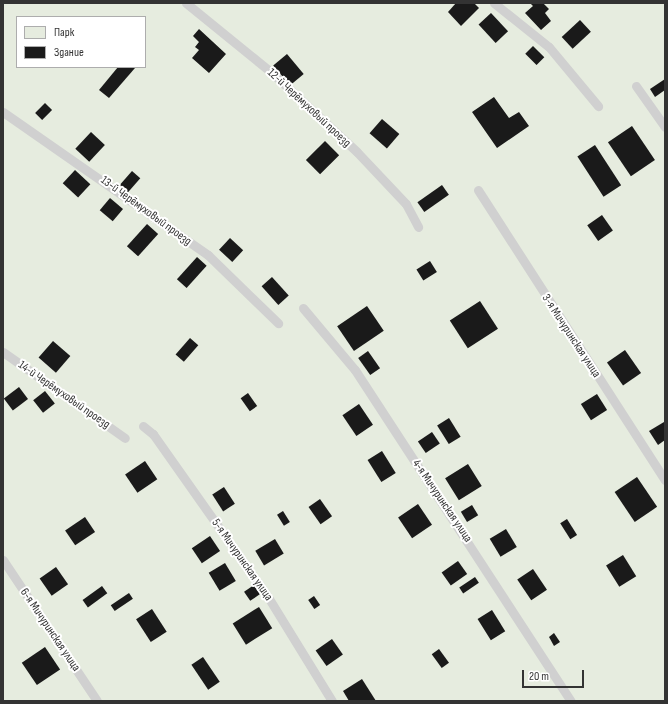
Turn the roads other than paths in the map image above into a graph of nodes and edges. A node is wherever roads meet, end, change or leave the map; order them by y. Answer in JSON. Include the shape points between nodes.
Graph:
{"nodes":[{"id":1,"x":186,"y":3,"type":"edge"},
{"id":2,"x":494,"y":3,"type":"edge"},
{"id":3,"x":636,"y":86,"type":"dead end"},
{"id":4,"x":598,"y":106,"type":"dead end"},
{"id":5,"x":3,"y":112,"type":"edge"},
{"id":6,"x":665,"y":127,"type":"edge"},
{"id":7,"x":478,"y":190,"type":"dead end"},
{"id":8,"x":418,"y":227,"type":"dead end"},
{"id":9,"x":303,"y":308,"type":"dead end"},
{"id":10,"x":278,"y":323,"type":"dead end"},
{"id":11,"x":3,"y":352,"type":"edge"},
{"id":12,"x":143,"y":426,"type":"dead end"},
{"id":13,"x":125,"y":438,"type":"dead end"},
{"id":14,"x":665,"y":480,"type":"edge"},
{"id":15,"x":3,"y":560,"type":"edge"},
{"id":16,"x":97,"y":701,"type":"edge"},
{"id":17,"x":332,"y":701,"type":"edge"},
{"id":18,"x":571,"y":701,"type":"edge"}],
"edges":[{"from":1,"to":8,"type":"lane","name":"12-й Черёмуховый проезд","via":[[271,72],[357,152],[406,204]]},
{"from":2,"to":4,"type":"lane","via":[[549,47]]},
{"from":3,"to":6,"type":"lane"},
{"from":5,"to":10,"type":"lane","name":"13-й Черёмуховый проезд","via":[[208,255]]},
{"from":7,"to":14,"type":"lane","name":"3-я Мичуринская улица"},
{"from":9,"to":18,"type":"lane","name":"4-я Мичуринская улица","via":[[355,370]]},
{"from":11,"to":13,"type":"lane","name":"14-й Черёмуховый проезд"},
{"from":12,"to":17,"type":"lane","name":"5-я Мичуринская улица","via":[[157,440],[268,597]]},
{"from":15,"to":16,"type":"lane","name":"6-я Мичуринская улица"}]}
